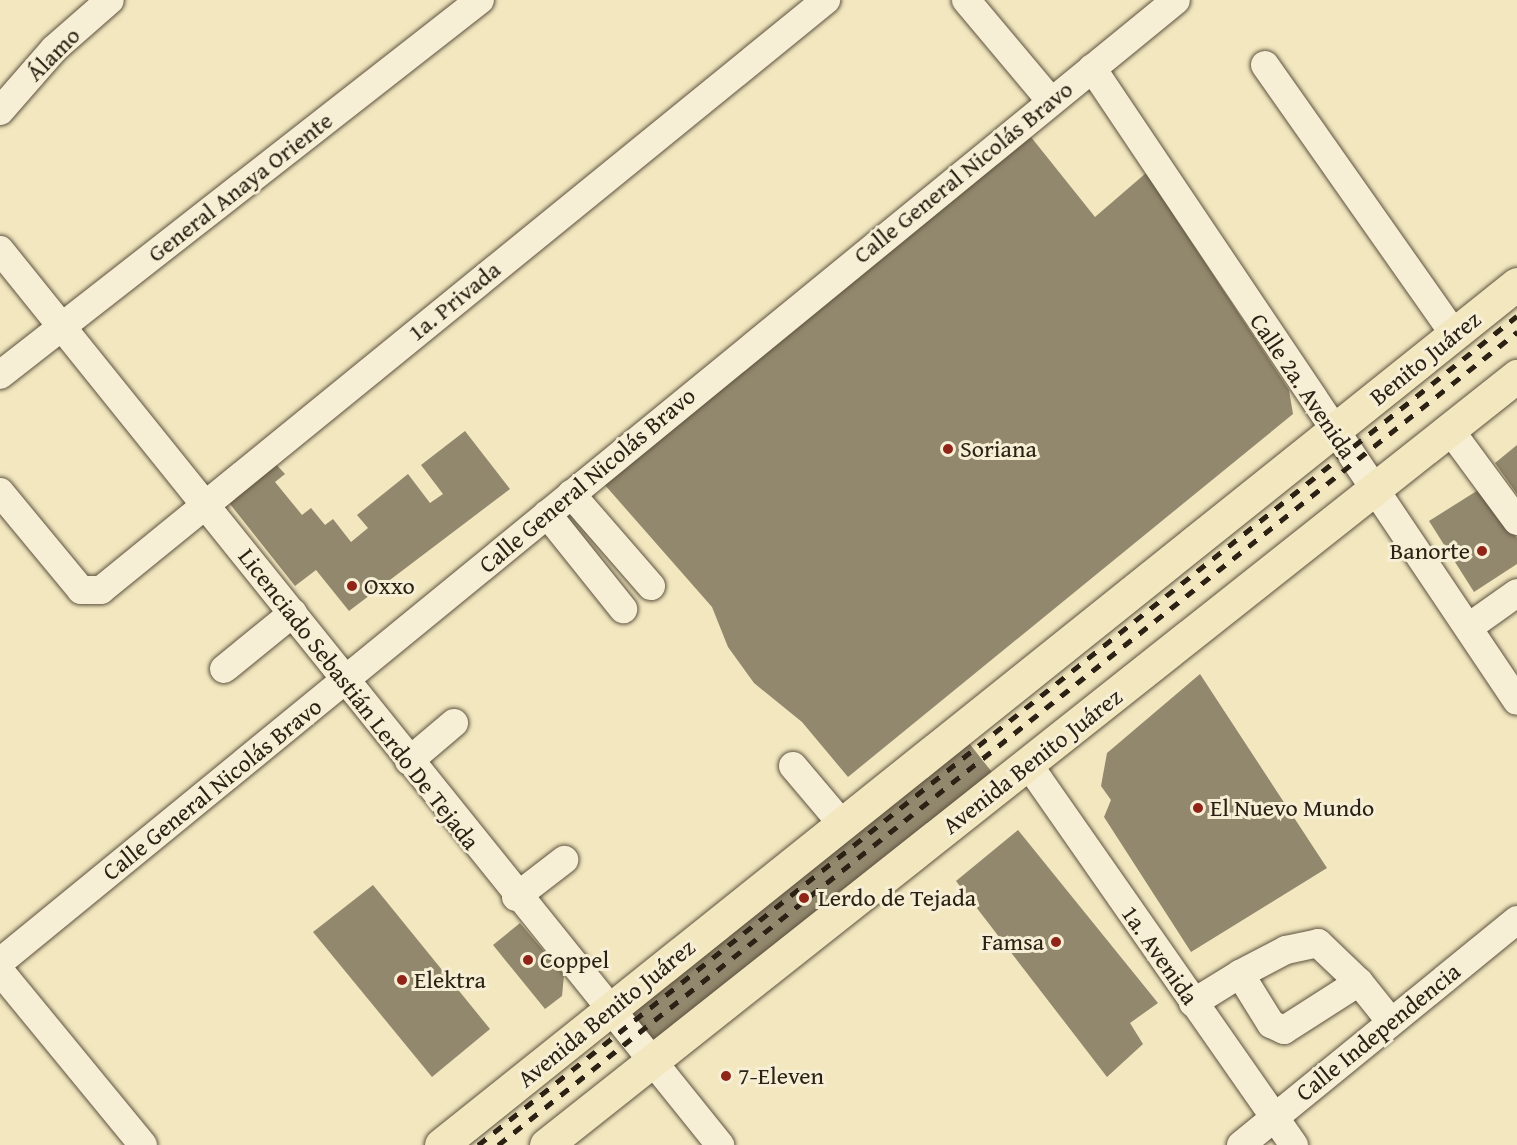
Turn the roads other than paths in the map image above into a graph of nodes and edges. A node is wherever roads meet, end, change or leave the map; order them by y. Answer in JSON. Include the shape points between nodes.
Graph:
{"nodes":[{"id":1,"x":110,"y":0,"type":"edge"},
{"id":2,"x":480,"y":0,"type":"edge"},
{"id":3,"x":826,"y":0,"type":"edge"},
{"id":4,"x":966,"y":0,"type":"edge"},
{"id":5,"x":1176,"y":0,"type":"edge"},
{"id":6,"x":1265,"y":64,"type":"dead end"},
{"id":7,"x":1092,"y":68,"type":"junction"},
{"id":8,"x":1049,"y":99,"type":"junction"},
{"id":9,"x":0,"y":111,"type":"edge"},
{"id":10,"x":0,"y":250,"type":"edge"},
{"id":11,"x":1517,"y":284,"type":"edge"},
{"id":12,"x":63,"y":325,"type":"junction"},
{"id":13,"x":1455,"y":335,"type":"junction"},
{"id":14,"x":0,"y":375,"type":"edge"},
{"id":15,"x":1517,"y":376,"type":"edge"},
{"id":16,"x":1450,"y":430,"type":"junction"},
{"id":17,"x":1333,"y":432,"type":"junction"},
{"id":18,"x":1374,"y":491,"type":"junction"},
{"id":19,"x":0,"y":492,"type":"edge"},
{"id":20,"x":571,"y":494,"type":"junction"},
{"id":21,"x":205,"y":504,"type":"junction"},
{"id":22,"x":547,"y":514,"type":"junction"},
{"id":23,"x":1517,"y":521,"type":"edge"},
{"id":24,"x":651,"y":586,"type":"dead end"},
{"id":25,"x":1517,"y":593,"type":"edge"},
{"id":26,"x":623,"y":609,"type":"dead end"},
{"id":27,"x":293,"y":613,"type":"junction"},
{"id":28,"x":1469,"y":627,"type":"junction"},
{"id":29,"x":224,"y":669,"type":"dead end"},
{"id":30,"x":346,"y":679,"type":"junction"},
{"id":31,"x":1517,"y":701,"type":"edge"},
{"id":32,"x":448,"y":716,"type":"dead end"},
{"id":33,"x":403,"y":754,"type":"junction"},
{"id":34,"x":1028,"y":764,"type":"junction"},
{"id":35,"x":793,"y":766,"type":"dead end"},
{"id":36,"x":842,"y":825,"type":"junction"},
{"id":37,"x":569,"y":867,"type":"dead end"},
{"id":38,"x":522,"y":904,"type":"junction"},
{"id":39,"x":1517,"y":920,"type":"edge"},
{"id":40,"x":0,"y":962,"type":"edge"},
{"id":41,"x":0,"y":971,"type":"edge"},
{"id":42,"x":1240,"y":974,"type":"junction"},
{"id":43,"x":1359,"y":982,"type":"junction"},
{"id":44,"x":1193,"y":1003,"type":"junction"},
{"id":45,"x":609,"y":1010,"type":"junction"},
{"id":46,"x":1391,"y":1022,"type":"junction"},
{"id":47,"x":654,"y":1063,"type":"junction"},
{"id":48,"x":1272,"y":1116,"type":"junction"},
{"id":49,"x":143,"y":1145,"type":"edge"},
{"id":50,"x":441,"y":1145,"type":"edge"},
{"id":51,"x":546,"y":1145,"type":"edge"},
{"id":52,"x":720,"y":1145,"type":"edge"},
{"id":53,"x":1241,"y":1145,"type":"edge"},
{"id":54,"x":1294,"y":1145,"type":"edge"}],
"edges":[{"from":1,"to":9,"type":"street","name":"Álamo","via":[[54,49]]},
{"from":2,"to":12,"type":"street","name":"General Anaya Oriente"},
{"from":3,"to":21,"type":"street","name":"1a. Privada"},
{"from":4,"to":8,"type":"street"},
{"from":5,"to":7,"type":"street","name":"Calle General Nicolás Bravo"},
{"from":6,"to":13,"type":"street"},
{"from":7,"to":8,"type":"street","name":"Calle General Nicolás Bravo"},
{"from":7,"to":17,"type":"street","name":"Calle 2a. Avenida"},
{"from":8,"to":20,"type":"street","name":"Calle General Nicolás Bravo"},
{"from":10,"to":12,"type":"street","name":"Licenciado Sebastián Lerdo De Tejada"},
{"from":11,"to":13,"type":"main road","name":"Benito Juárez"},
{"from":12,"to":14,"type":"street","name":"General Anaya Oriente"},
{"from":12,"to":21,"type":"street","name":"Licenciado Sebastián Lerdo De Tejada"},
{"from":13,"to":17,"type":"main road","name":"Benito Juárez"},
{"from":15,"to":16,"type":"main road","name":"Avenida Benito Juárez"},
{"from":16,"to":18,"type":"main road","name":"Avenida Benito Juárez"},
{"from":16,"to":23,"type":"street"},
{"from":17,"to":18,"type":"street","name":"Calle 2a. Avenida"},
{"from":17,"to":36,"type":"main road","name":"Avenida Benito Juárez"},
{"from":18,"to":28,"type":"street","name":"Calle 2a. Avenida"},
{"from":18,"to":34,"type":"main road","name":"Avenida Benito Juárez"},
{"from":19,"to":21,"type":"street","name":"1a. Privada","via":[[81,590],[101,590]]},
{"from":20,"to":22,"type":"street","name":"Calle General Nicolás Bravo"},
{"from":20,"to":24,"type":"street"},
{"from":21,"to":27,"type":"street","name":"Licenciado Sebastián Lerdo De Tejada"},
{"from":22,"to":26,"type":"street"},
{"from":22,"to":30,"type":"street","name":"Calle General Nicolás Bravo"},
{"from":25,"to":28,"type":"street"},
{"from":27,"to":29,"type":"street"},
{"from":27,"to":30,"type":"street","name":"Licenciado Sebastián Lerdo De Tejada"},
{"from":28,"to":31,"type":"street","name":"Calle 2a. Avenida"},
{"from":30,"to":33,"type":"street","name":"Licenciado Sebastián Lerdo De Tejada"},
{"from":30,"to":40,"type":"street","name":"Calle General Nicolás Bravo"},
{"from":32,"to":33,"type":"street"},
{"from":33,"to":38,"type":"street","name":"Licenciado Sebastián Lerdo De Tejada"},
{"from":34,"to":44,"type":"street","name":"1a. Avenida"},
{"from":34,"to":47,"type":"main road","name":"Avenida Benito Juárez"},
{"from":35,"to":36,"type":"street"},
{"from":36,"to":45,"type":"main road","name":"Avenida Benito Juárez"},
{"from":37,"to":38,"type":"street"},
{"from":38,"to":45,"type":"street","name":"Licenciado Sebastián Lerdo De Tejada"},
{"from":39,"to":46,"type":"street","name":"Calle Independencia"},
{"from":41,"to":49,"type":"street"},
{"from":42,"to":43,"type":"street","via":[[1286,950],[1318,943]]},
{"from":42,"to":43,"type":"street","via":[[1271,1024],[1284,1030]]},
{"from":42,"to":44,"type":"street"},
{"from":43,"to":46,"type":"street"},
{"from":44,"to":48,"type":"street","name":"1a. Avenida"},
{"from":45,"to":47,"type":"street","name":"Licenciado Sebastián Lerdo De Tejada"},
{"from":45,"to":50,"type":"main road","name":"Avenida Benito Juárez"},
{"from":46,"to":48,"type":"street","name":"Calle Independencia"},
{"from":47,"to":51,"type":"main road","name":"Avenida Benito Juárez"},
{"from":47,"to":52,"type":"street","name":"Licenciado Sebastián Lerdo De Tejada"},
{"from":48,"to":53,"type":"street","name":"Calle Independencia"},
{"from":48,"to":54,"type":"street","name":"1a. Avenida"}]}
